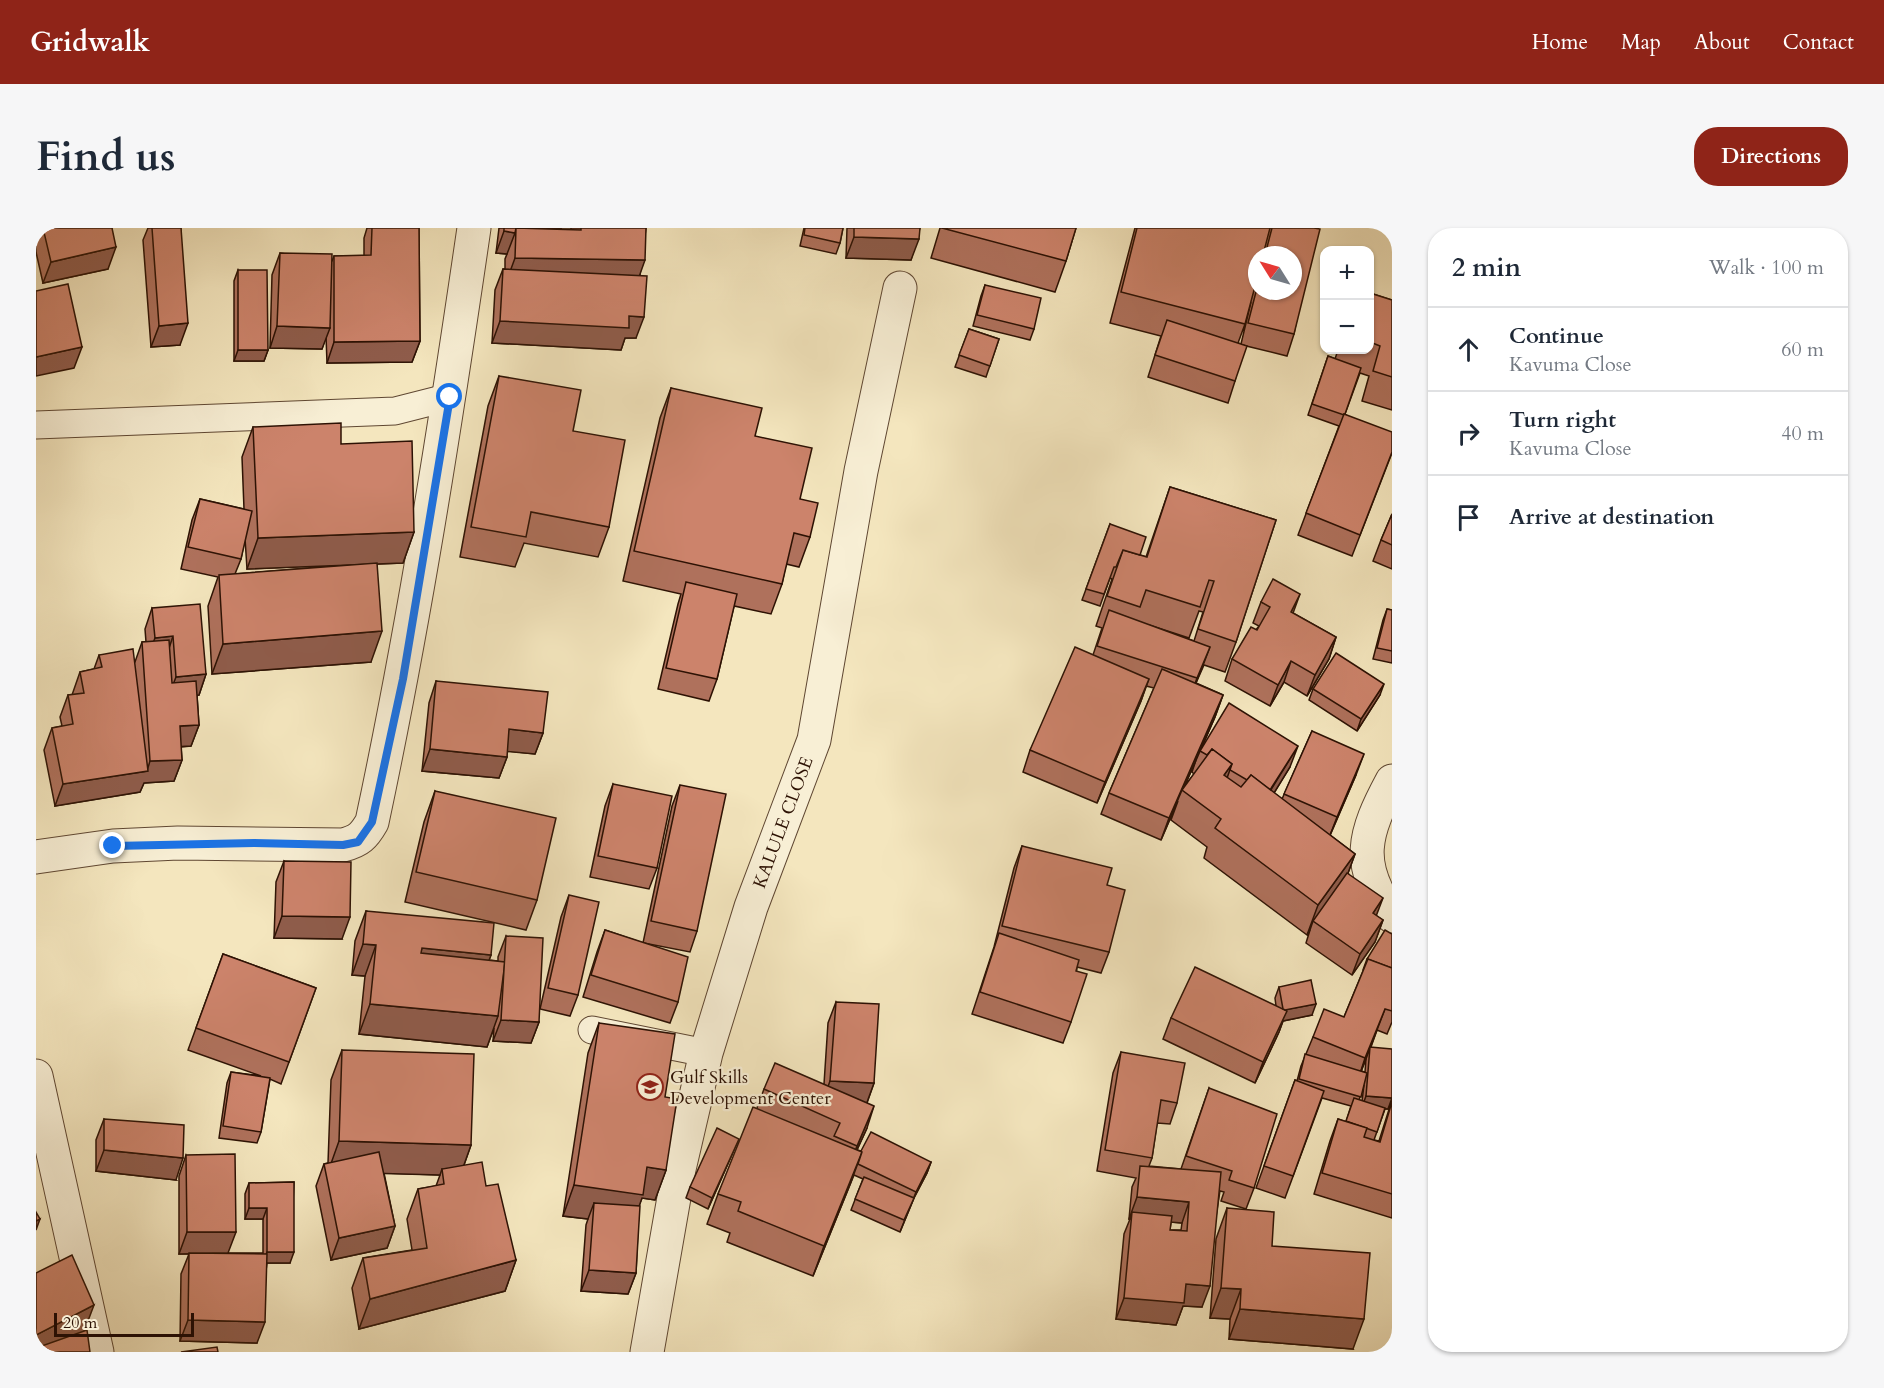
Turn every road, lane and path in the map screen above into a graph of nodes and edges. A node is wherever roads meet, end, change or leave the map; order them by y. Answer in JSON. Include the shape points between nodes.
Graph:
{"nodes":[{"id":1,"x":474,"y":228,"type":"edge"},
{"id":2,"x":900,"y":288,"type":"dead end"},
{"id":3,"x":450,"y":397,"type":"junction"},
{"id":4,"x":36,"y":425,"type":"edge"},
{"id":5,"x":1392,"y":781,"type":"edge"},
{"id":6,"x":36,"y":858,"type":"edge"},
{"id":7,"x":1392,"y":916,"type":"edge"},
{"id":8,"x":592,"y":1030,"type":"dead end"},
{"id":9,"x":706,"y":1053,"type":"junction"},
{"id":10,"x":36,"y":1076,"type":"edge"},
{"id":11,"x":97,"y":1352,"type":"edge"},
{"id":12,"x":648,"y":1352,"type":"edge"}],
"edges":[{"from":1,"to":3,"type":"street"},
{"from":2,"to":9,"type":"street","name":"KALULE CLOSE","via":[[861,471],[814,740],[751,907]]},
{"from":3,"to":4,"type":"lane","via":[[395,411]]},
{"from":3,"to":6,"type":"street","via":[[403,679],[372,822],[358,842],[113,846]]},
{"from":5,"to":7,"type":"street","via":[[1374,815],[1366,843],[1372,878]]},
{"from":8,"to":9,"type":"lane"},
{"from":9,"to":12,"type":"street","name":"KALULE CLOSE","via":[[679,1169]]},
{"from":10,"to":11,"type":"street"}]}
